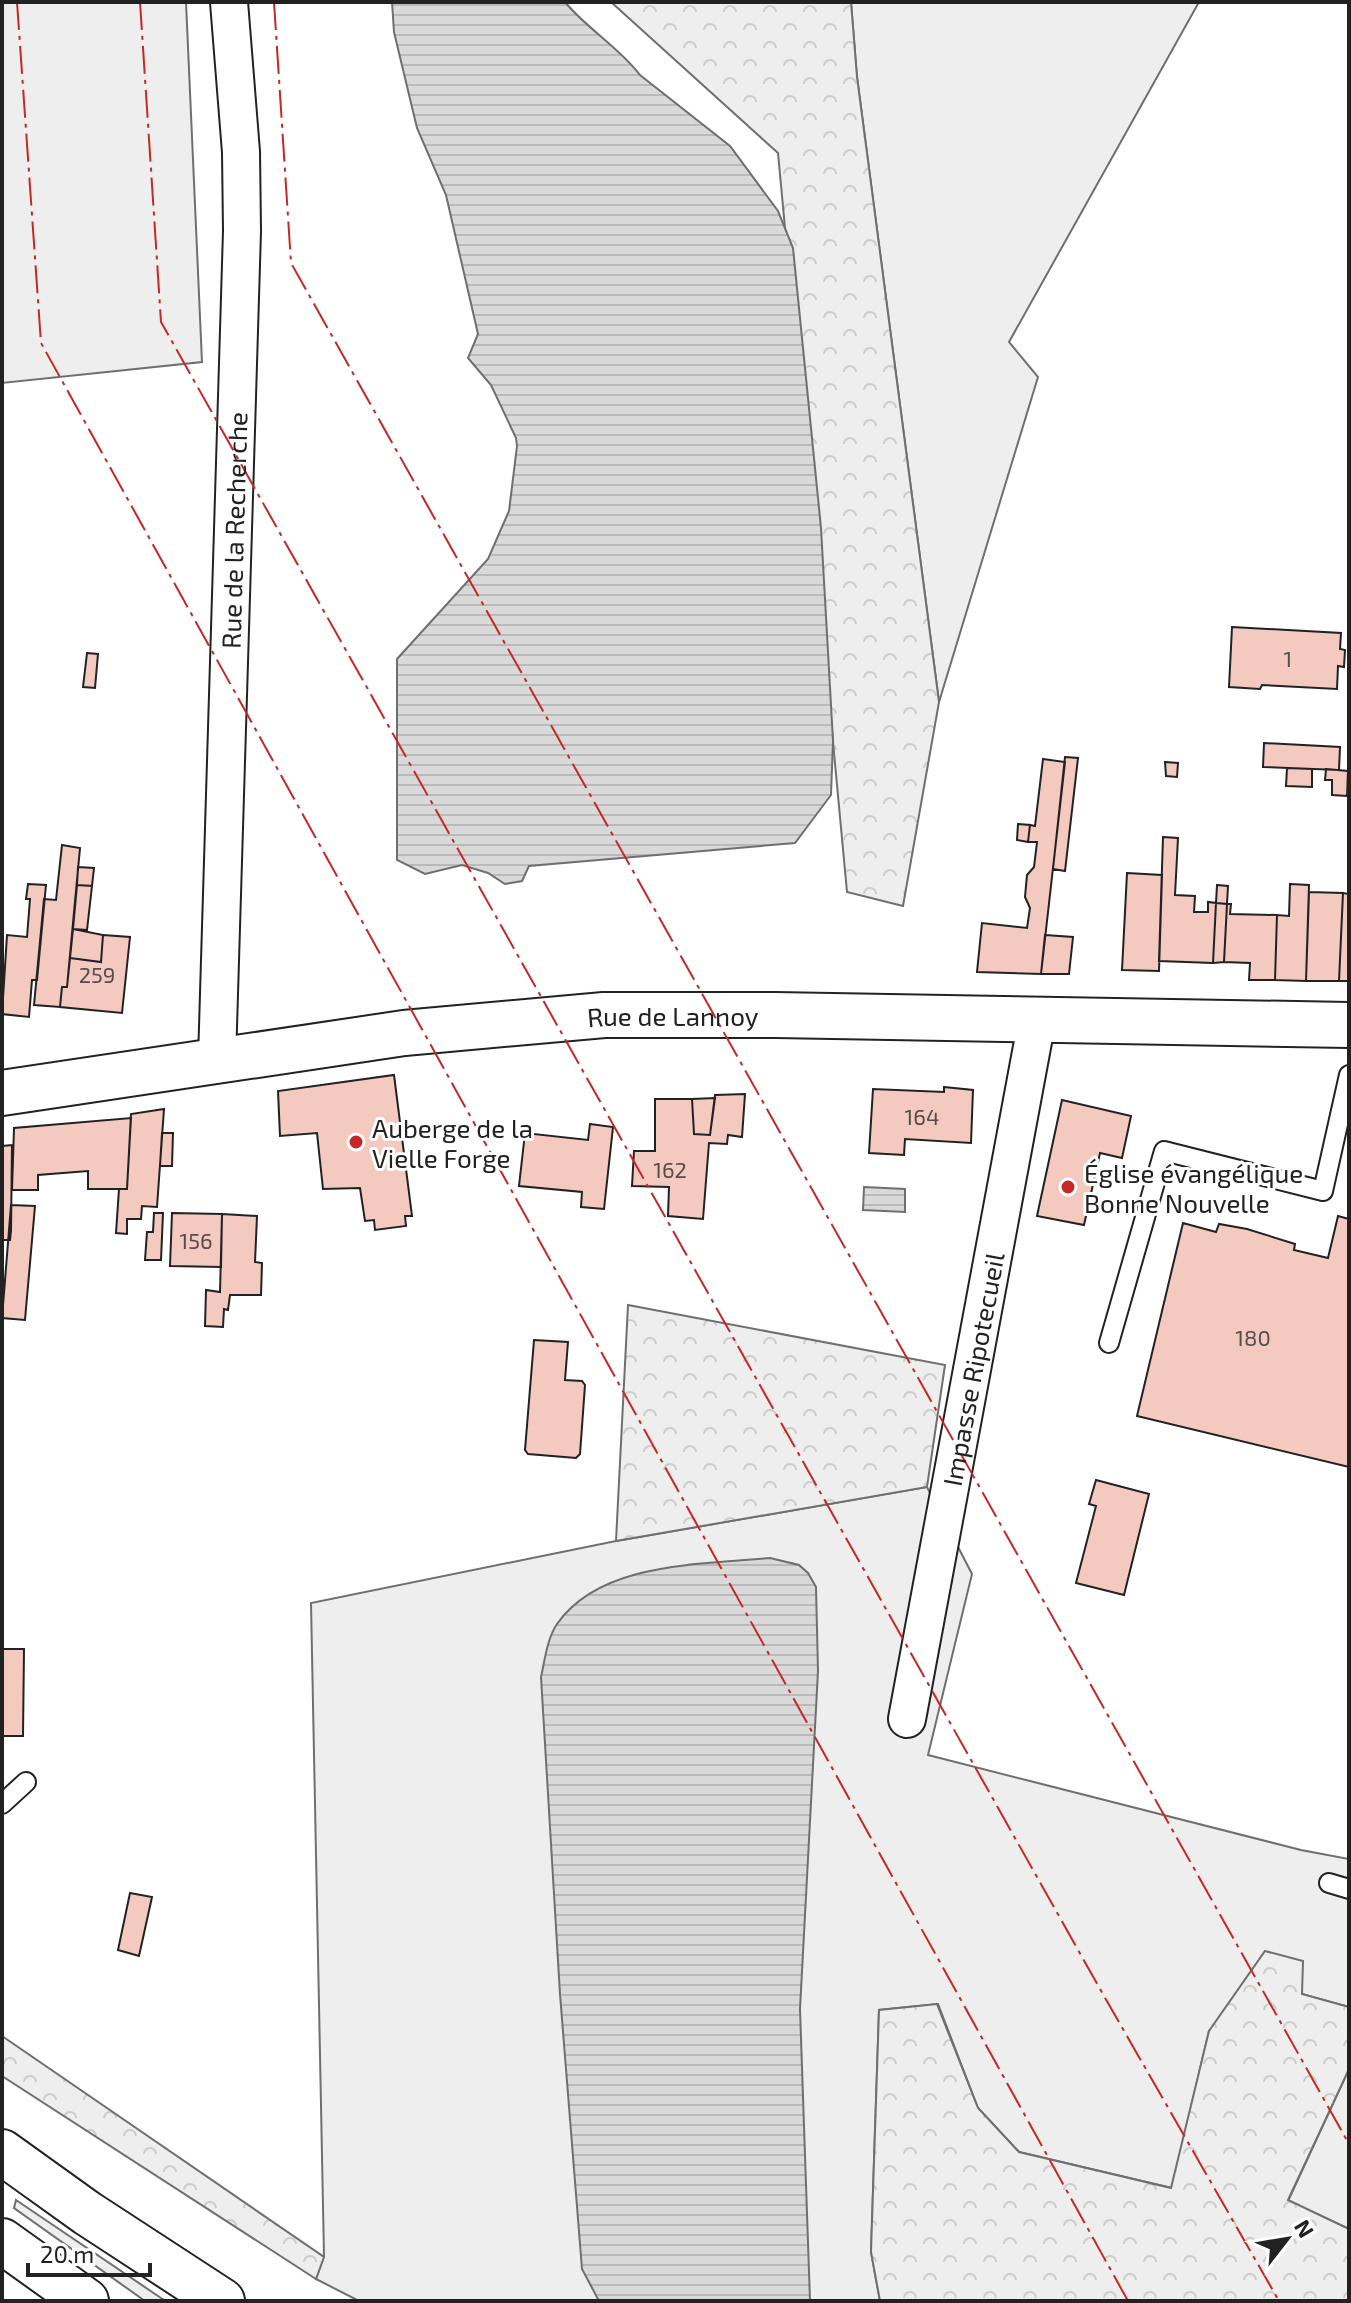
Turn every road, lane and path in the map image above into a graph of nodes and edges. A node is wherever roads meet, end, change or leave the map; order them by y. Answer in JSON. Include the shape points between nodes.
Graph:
{"nodes":[{"id":1,"x":229,"y":2,"type":"edge"},
{"id":2,"x":1037,"y":1020,"type":"junction"},
{"id":3,"x":1349,"y":1025,"type":"edge"},
{"id":4,"x":217,"y":1060,"type":"junction"},
{"id":5,"x":1349,"y":1075,"type":"edge"},
{"id":6,"x":2,"y":1093,"type":"edge"},
{"id":7,"x":1109,"y":1343,"type":"dead end"},
{"id":8,"x":907,"y":1719,"type":"dead end"},
{"id":9,"x":26,"y":1782,"type":"dead end"},
{"id":10,"x":2,"y":1804,"type":"edge"},
{"id":11,"x":1329,"y":1883,"type":"dead end"},
{"id":12,"x":1349,"y":1889,"type":"edge"},
{"id":13,"x":2,"y":2143,"type":"edge"},
{"id":14,"x":2,"y":2152,"type":"edge"},
{"id":15,"x":87,"y":2213,"type":"junction"},
{"id":16,"x":2,"y":2241,"type":"edge"},
{"id":17,"x":86,"y":2301,"type":"edge"},
{"id":18,"x":222,"y":2301,"type":"edge"}],
"edges":[{"from":1,"to":4,"type":"street","name":"Rue de la Recherche","via":[[242,217]]},
{"from":2,"to":3,"type":"main road","name":"Rue de Lannoy"},
{"from":2,"to":4,"type":"main road","name":"Rue de Lannoy","via":[[604,1015],[404,1033]]},
{"from":2,"to":8,"type":"street","name":"Impasse Ripotecueil"},
{"from":4,"to":6,"type":"main road","name":"Rue de Lannoy"},
{"from":5,"to":7,"type":"lane","via":[[1323,1191],[1164,1151]]},
{"from":9,"to":10,"type":"lane"},
{"from":11,"to":12,"type":"lane"},
{"from":13,"to":15,"type":"main road"},
{"from":14,"to":15,"type":"main road"},
{"from":15,"to":18,"type":"main road"},
{"from":16,"to":17,"type":"main road"}]}
